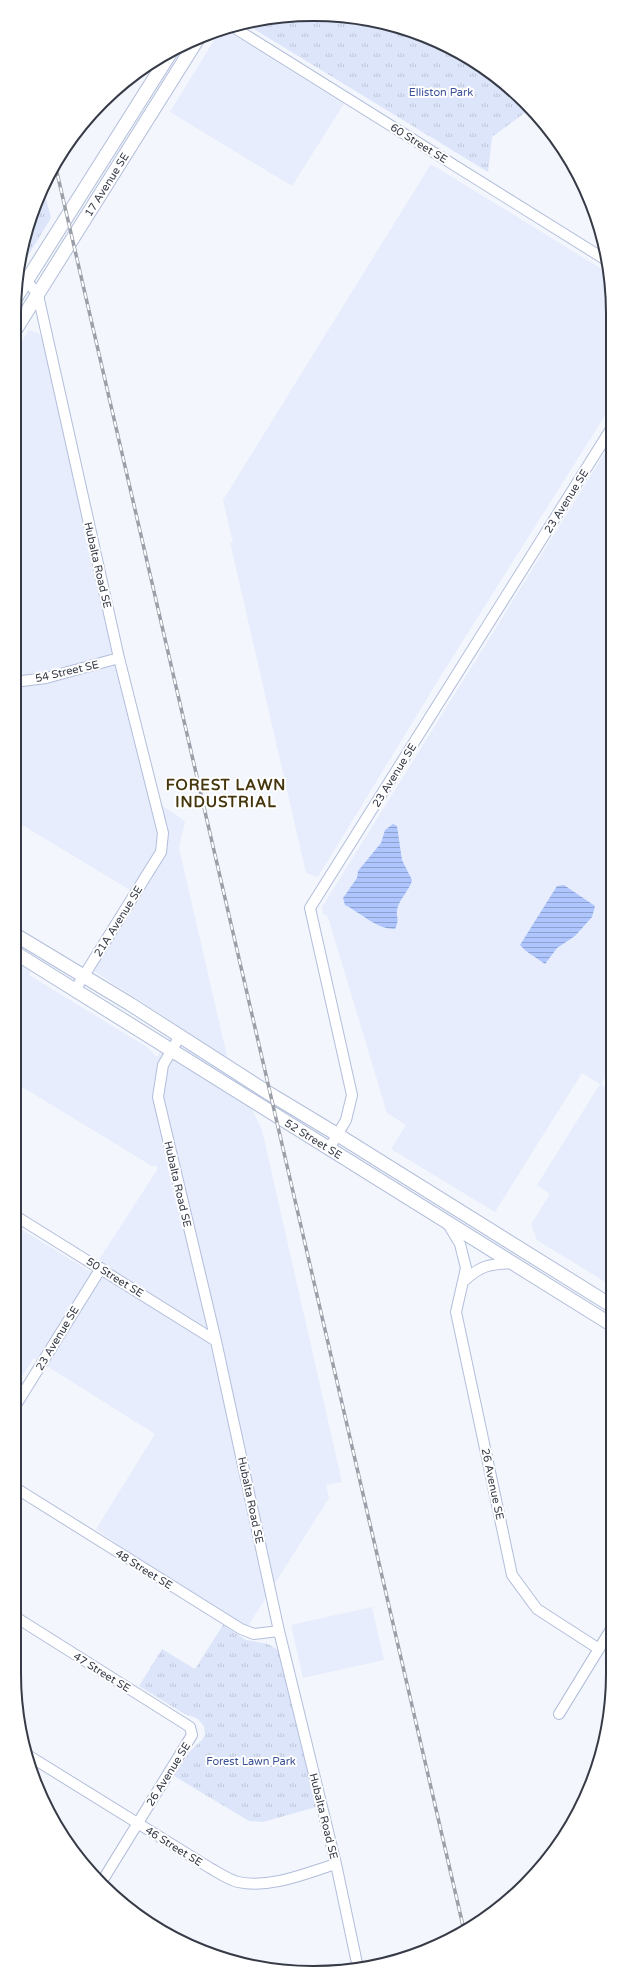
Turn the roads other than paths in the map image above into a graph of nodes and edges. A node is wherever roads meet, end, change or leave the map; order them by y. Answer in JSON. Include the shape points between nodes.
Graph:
{"nodes":[{"id":1,"x":238,"y":31,"type":"edge"},
{"id":2,"x":193,"y":47,"type":"edge"},
{"id":3,"x":165,"y":61,"type":"edge"},
{"id":4,"x":600,"y":256,"type":"edge"},
{"id":5,"x":27,"y":281,"type":"junction"},
{"id":6,"x":23,"y":287,"type":"edge"},
{"id":7,"x":38,"y":295,"type":"junction"},
{"id":8,"x":21,"y":321,"type":"edge"},
{"id":9,"x":606,"y":437,"type":"edge"},
{"id":10,"x":119,"y":658,"type":"junction"},
{"id":11,"x":21,"y":681,"type":"edge"},
{"id":12,"x":161,"y":852,"type":"joint"},
{"id":13,"x":21,"y":938,"type":"edge"},
{"id":14,"x":21,"y":956,"type":"edge"},
{"id":15,"x":84,"y":975,"type":"junction"},
{"id":16,"x":75,"y":990,"type":"junction"},
{"id":17,"x":180,"y":1036,"type":"junction"},
{"id":18,"x":171,"y":1050,"type":"junction"},
{"id":19,"x":338,"y":1135,"type":"junction"},
{"id":20,"x":329,"y":1149,"type":"junction"},
{"id":21,"x":21,"y":1218,"type":"edge"},
{"id":22,"x":447,"y":1222,"type":"junction"},
{"id":23,"x":513,"y":1263,"type":"junction"},
{"id":24,"x":101,"y":1268,"type":"junction"},
{"id":25,"x":464,"y":1281,"type":"junction"},
{"id":26,"x":606,"y":1302,"type":"edge"},
{"id":27,"x":606,"y":1321,"type":"edge"},
{"id":28,"x":216,"y":1341,"type":"junction"},
{"id":29,"x":21,"y":1397,"type":"edge"},
{"id":30,"x":21,"y":1491,"type":"edge"},
{"id":31,"x":21,"y":1620,"type":"edge"},
{"id":32,"x":279,"y":1631,"type":"junction"},
{"id":33,"x":606,"y":1638,"type":"edge"},
{"id":34,"x":599,"y":1649,"type":"junction"},
{"id":35,"x":559,"y":1714,"type":"dead end"},
{"id":36,"x":190,"y":1727,"type":"joint"},
{"id":37,"x":34,"y":1759,"type":"edge"},
{"id":38,"x":137,"y":1823,"type":"junction"},
{"id":39,"x":336,"y":1864,"type":"junction"},
{"id":40,"x":104,"y":1877,"type":"edge"},
{"id":41,"x":357,"y":1962,"type":"edge"}],
"edges":[{"from":1,"to":4,"type":"street","name":"60 Street SE"},
{"from":2,"to":7,"type":"main road","name":"17 Avenue SE"},
{"from":3,"to":5,"type":"main road","name":"17 Avenue SE"},
{"from":5,"to":6,"type":"main road","name":"17 Avenue SE"},
{"from":5,"to":7,"type":"street","name":"Hubalta Road SE"},
{"from":7,"to":8,"type":"main road","name":"17 Avenue SE"},
{"from":7,"to":10,"type":"street","name":"Hubalta Road SE"},
{"from":9,"to":19,"type":"street","name":"23 Avenue SE","via":[[310,908],[352,1095],[346,1120]]},
{"from":10,"to":11,"type":"street","name":"54 Street SE","via":[[46,678]]},
{"from":10,"to":12,"type":"street","name":"Hubalta Road SE","via":[[163,833]]},
{"from":12,"to":15,"type":"street","name":"21A Avenue SE"},
{"from":13,"to":15,"type":"main road","name":"52 Street SE"},
{"from":14,"to":16,"type":"main road","name":"52 Street SE"},
{"from":15,"to":16,"type":"street","name":"21A Avenue SE"},
{"from":15,"to":17,"type":"main road","name":"52 Street SE"},
{"from":16,"to":18,"type":"main road","name":"52 Street SE"},
{"from":17,"to":18,"type":"street","name":"Hubalta Road SE"},
{"from":17,"to":19,"type":"main road","name":"52 Street SE"},
{"from":18,"to":20,"type":"main road","name":"52 Street SE"},
{"from":18,"to":28,"type":"street","name":"Hubalta Road SE","via":[[163,1065],[158,1097]]},
{"from":19,"to":20,"type":"street","name":"23 Avenue SE"},
{"from":19,"to":26,"type":"main road","name":"52 Street SE"},
{"from":20,"to":22,"type":"main road","name":"52 Street SE"},
{"from":21,"to":24,"type":"street","name":"50 Street SE"},
{"from":22,"to":23,"type":"main road","name":"52 Street SE"},
{"from":22,"to":25,"type":"street","name":"26 Avenue SE","via":[[460,1244],[466,1268]]},
{"from":23,"to":25,"type":"street","via":[[491,1264],[479,1268]]},
{"from":23,"to":27,"type":"main road","name":"52 Street SE"},
{"from":24,"to":28,"type":"street","name":"50 Street SE"},
{"from":24,"to":29,"type":"street","name":"23 Avenue SE"},
{"from":25,"to":34,"type":"street","name":"26 Avenue SE","via":[[456,1312],[512,1575],[536,1609]]},
{"from":28,"to":32,"type":"street","name":"Hubalta Road SE"},
{"from":30,"to":32,"type":"street","name":"48 Street SE","via":[[241,1629],[254,1634]]},
{"from":31,"to":36,"type":"street","name":"47 Street SE"},
{"from":32,"to":39,"type":"street","name":"Hubalta Road SE"},
{"from":33,"to":34,"type":"street"},
{"from":34,"to":35,"type":"street"},
{"from":36,"to":38,"type":"street","name":"26 Avenue SE","via":[[192,1734]]},
{"from":37,"to":38,"type":"street","name":"46 Street SE"},
{"from":38,"to":39,"type":"street","name":"46 Street SE","via":[[237,1882],[258,1884],[287,1879]]},
{"from":38,"to":40,"type":"street","name":"26 Avenue SE"},
{"from":39,"to":41,"type":"street","name":"Hubalta Road SE"}]}
